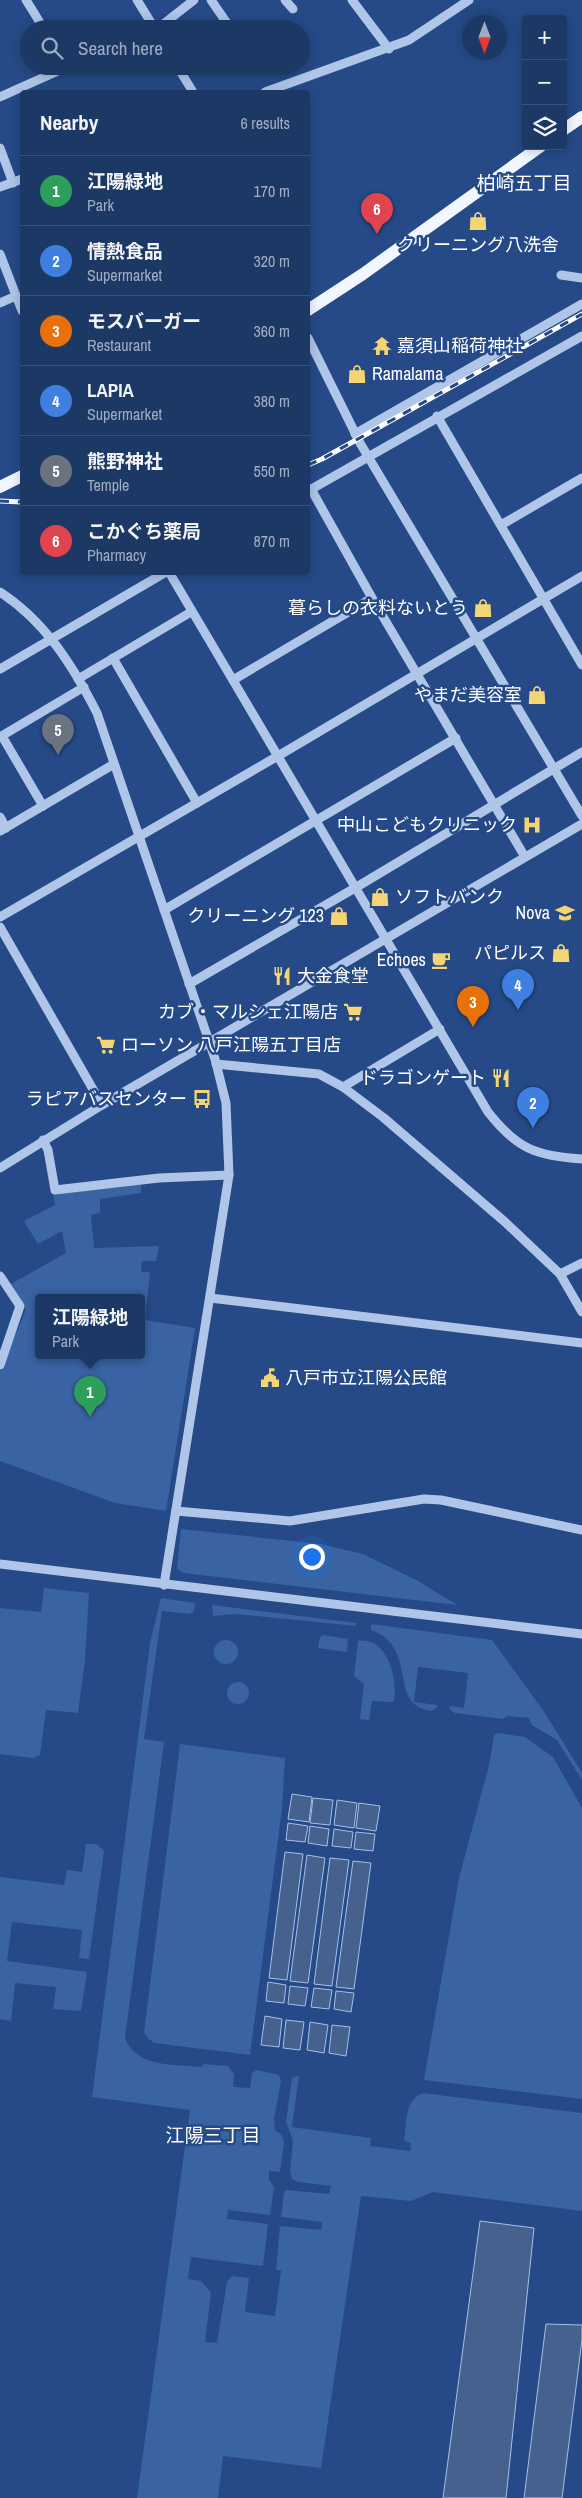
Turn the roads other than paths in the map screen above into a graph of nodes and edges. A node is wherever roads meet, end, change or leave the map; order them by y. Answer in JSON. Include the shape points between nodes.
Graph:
{"nodes":[{"id":1,"x":26,"y":0,"type":"edge"},
{"id":2,"x":137,"y":0,"type":"edge"},
{"id":3,"x":194,"y":0,"type":"edge"},
{"id":4,"x":210,"y":0,"type":"edge"},
{"id":5,"x":285,"y":0,"type":"edge"},
{"id":6,"x":352,"y":0,"type":"edge"},
{"id":7,"x":469,"y":0,"type":"edge"},
{"id":8,"x":293,"y":9,"type":"dead end"},
{"id":9,"x":38,"y":20,"type":"edge"},
{"id":10,"x":150,"y":20,"type":"edge"},
{"id":11,"x":168,"y":20,"type":"edge"},
{"id":12,"x":224,"y":20,"type":"edge"},
{"id":13,"x":389,"y":49,"type":"junction"},
{"id":14,"x":50,"y":75,"type":"edge"},
{"id":15,"x":183,"y":75,"type":"edge"},
{"id":16,"x":192,"y":90,"type":"edge"},
{"id":17,"x":271,"y":90,"type":"edge"},
{"id":18,"x":0,"y":97,"type":"edge"},
{"id":19,"x":582,"y":117,"type":"edge"},
{"id":20,"x":567,"y":127,"type":"edge"},
{"id":21,"x":0,"y":148,"type":"edge"},
{"id":22,"x":535,"y":150,"type":"edge"},
{"id":23,"x":20,"y":180,"type":"edge"},
{"id":24,"x":13,"y":183,"type":"junction"},
{"id":25,"x":0,"y":187,"type":"edge"},
{"id":26,"x":0,"y":254,"type":"edge"},
{"id":27,"x":561,"y":275,"type":"dead end"},
{"id":28,"x":582,"y":278,"type":"edge"},
{"id":29,"x":16,"y":296,"type":"junction"},
{"id":30,"x":0,"y":303,"type":"edge"},
{"id":31,"x":582,"y":304,"type":"edge"},
{"id":32,"x":20,"y":306,"type":"edge"},
{"id":33,"x":310,"y":309,"type":"edge"},
{"id":34,"x":582,"y":336,"type":"edge"},
{"id":35,"x":310,"y":342,"type":"edge"},
{"id":36,"x":437,"y":416,"type":"junction"},
{"id":37,"x":355,"y":434,"type":"junction"},
{"id":38,"x":368,"y":457,"type":"junction"},
{"id":39,"x":20,"y":477,"type":"edge"},
{"id":40,"x":582,"y":478,"type":"edge"},
{"id":41,"x":0,"y":487,"type":"edge"},
{"id":42,"x":310,"y":489,"type":"edge"},
{"id":43,"x":310,"y":492,"type":"edge"},
{"id":44,"x":501,"y":525,"type":"junction"},
{"id":45,"x":162,"y":575,"type":"edge"},
{"id":46,"x":169,"y":575,"type":"edge"},
{"id":47,"x":582,"y":576,"type":"edge"},
{"id":48,"x":0,"y":592,"type":"edge"},
{"id":49,"x":372,"y":598,"type":"junction"},
{"id":50,"x":544,"y":599,"type":"junction"},
{"id":51,"x":192,"y":612,"type":"junction"},
{"id":52,"x":52,"y":638,"type":"junction"},
{"id":53,"x":476,"y":638,"type":"junction"},
{"id":54,"x":113,"y":658,"type":"junction"},
{"id":55,"x":582,"y":665,"type":"edge"},
{"id":56,"x":0,"y":669,"type":"edge"},
{"id":57,"x":418,"y":674,"type":"junction"},
{"id":58,"x":78,"y":679,"type":"junction"},
{"id":59,"x":233,"y":680,"type":"junction"},
{"id":60,"x":84,"y":687,"type":"junction"},
{"id":61,"x":1,"y":736,"type":"edge"},
{"id":62,"x":456,"y":738,"type":"junction"},
{"id":63,"x":582,"y":752,"type":"edge"},
{"id":64,"x":278,"y":756,"type":"junction"},
{"id":65,"x":114,"y":764,"type":"junction"},
{"id":66,"x":554,"y":768,"type":"junction"},
{"id":67,"x":197,"y":803,"type":"junction"},
{"id":68,"x":495,"y":803,"type":"junction"},
{"id":69,"x":43,"y":806,"type":"junction"},
{"id":70,"x":582,"y":816,"type":"edge"},
{"id":71,"x":0,"y":817,"type":"edge"},
{"id":72,"x":316,"y":821,"type":"junction"},
{"id":73,"x":582,"y":824,"type":"edge"},
{"id":74,"x":3,"y":829,"type":"edge"},
{"id":75,"x":139,"y":837,"type":"junction"},
{"id":76,"x":525,"y":857,"type":"junction"},
{"id":77,"x":355,"y":888,"type":"junction"},
{"id":78,"x":164,"y":910,"type":"junction"},
{"id":79,"x":0,"y":917,"type":"edge"},
{"id":80,"x":0,"y":927,"type":"edge"},
{"id":81,"x":386,"y":940,"type":"junction"},
{"id":82,"x":189,"y":984,"type":"junction"},
{"id":83,"x":440,"y":1029,"type":"junction"},
{"id":84,"x":209,"y":1043,"type":"junction"},
{"id":85,"x":216,"y":1064,"type":"junction"},
{"id":86,"x":343,"y":1087,"type":"junction"},
{"id":87,"x":102,"y":1105,"type":"junction"},
{"id":88,"x":43,"y":1140,"type":"junction"},
{"id":89,"x":582,"y":1159,"type":"edge"},
{"id":90,"x":0,"y":1168,"type":"edge"},
{"id":91,"x":229,"y":1175,"type":"junction"},
{"id":92,"x":582,"y":1263,"type":"edge"},
{"id":93,"x":560,"y":1274,"type":"junction"},
{"id":94,"x":0,"y":1276,"type":"edge"},
{"id":95,"x":210,"y":1298,"type":"junction"},
{"id":96,"x":582,"y":1312,"type":"edge"},
{"id":97,"x":582,"y":1343,"type":"edge"},
{"id":98,"x":0,"y":1365,"type":"edge"},
{"id":99,"x":176,"y":1511,"type":"junction"},
{"id":100,"x":582,"y":1530,"type":"edge"},
{"id":101,"x":0,"y":1564,"type":"edge"},
{"id":102,"x":164,"y":1585,"type":"junction"},
{"id":103,"x":582,"y":1634,"type":"edge"}],
"edges":[{"from":1,"to":9,"type":"street"},
{"from":2,"to":10,"type":"street"},
{"from":3,"to":11,"type":"street"},
{"from":4,"to":12,"type":"street"},
{"from":5,"to":8,"type":"street"},
{"from":6,"to":13,"type":"street"},
{"from":7,"to":13,"type":"street","via":[[416,36]]},
{"from":13,"to":17,"type":"street"},
{"from":14,"to":18,"type":"street"},
{"from":15,"to":16,"type":"street"},
{"from":19,"to":20,"type":"main road"},
{"from":21,"to":24,"type":"street"},
{"from":22,"to":33,"type":"main road"},
{"from":23,"to":24,"type":"street"},
{"from":24,"to":25,"type":"street"},
{"from":26,"to":29,"type":"street"},
{"from":27,"to":28,"type":"street"},
{"from":29,"to":30,"type":"street"},
{"from":29,"to":32,"type":"street"},
{"from":31,"to":37,"type":"street"},
{"from":34,"to":36,"type":"street"},
{"from":35,"to":37,"type":"street"},
{"from":36,"to":38,"type":"street"},
{"from":36,"to":44,"type":"street"},
{"from":37,"to":38,"type":"street"},
{"from":38,"to":42,"type":"street"},
{"from":38,"to":53,"type":"street"},
{"from":39,"to":41,"type":"main road"},
{"from":40,"to":44,"type":"street"},
{"from":43,"to":49,"type":"street"},
{"from":44,"to":50,"type":"street"},
{"from":45,"to":52,"type":"street"},
{"from":46,"to":51,"type":"street"},
{"from":47,"to":50,"type":"street"},
{"from":48,"to":52,"type":"street","via":[[32,615]]},
{"from":49,"to":57,"type":"street"},
{"from":49,"to":59,"type":"street"},
{"from":50,"to":53,"type":"street"},
{"from":50,"to":55,"type":"street"},
{"from":51,"to":54,"type":"street"},
{"from":51,"to":59,"type":"street"},
{"from":52,"to":56,"type":"street"},
{"from":52,"to":58,"type":"street"},
{"from":53,"to":57,"type":"street"},
{"from":53,"to":66,"type":"street"},
{"from":54,"to":58,"type":"street"},
{"from":54,"to":67,"type":"street"},
{"from":57,"to":62,"type":"street"},
{"from":57,"to":64,"type":"street"},
{"from":58,"to":60,"type":"street"},
{"from":59,"to":64,"type":"street"},
{"from":60,"to":61,"type":"street"},
{"from":60,"to":65,"type":"street","via":[[97,713]]},
{"from":61,"to":69,"type":"street"},
{"from":62,"to":68,"type":"street"},
{"from":62,"to":72,"type":"street"},
{"from":63,"to":66,"type":"street"},
{"from":64,"to":67,"type":"street"},
{"from":64,"to":72,"type":"street"},
{"from":65,"to":69,"type":"street"},
{"from":65,"to":75,"type":"street"},
{"from":66,"to":68,"type":"street"},
{"from":66,"to":70,"type":"street"},
{"from":67,"to":75,"type":"street"},
{"from":68,"to":76,"type":"street"},
{"from":68,"to":77,"type":"street"},
{"from":69,"to":74,"type":"street"},
{"from":71,"to":74,"type":"street"},
{"from":72,"to":77,"type":"street"},
{"from":72,"to":78,"type":"street"},
{"from":73,"to":76,"type":"street"},
{"from":75,"to":78,"type":"street"},
{"from":75,"to":79,"type":"street"},
{"from":76,"to":81,"type":"street"},
{"from":77,"to":81,"type":"street"},
{"from":77,"to":82,"type":"street"},
{"from":78,"to":82,"type":"street"},
{"from":80,"to":87,"type":"street"},
{"from":81,"to":83,"type":"street"},
{"from":81,"to":84,"type":"street"},
{"from":82,"to":84,"type":"street"},
{"from":83,"to":86,"type":"street"},
{"from":83,"to":89,"type":"street","via":[[488,1112],[511,1138],[545,1155]]},
{"from":84,"to":85,"type":"street"},
{"from":84,"to":87,"type":"street"},
{"from":85,"to":86,"type":"street","via":[[319,1074]]},
{"from":85,"to":91,"type":"street","via":[[226,1103]]},
{"from":86,"to":93,"type":"street","via":[[497,1215]]},
{"from":87,"to":88,"type":"street"},
{"from":88,"to":90,"type":"street"},
{"from":88,"to":91,"type":"street","via":[[48,1150],[55,1190],[159,1178]]},
{"from":91,"to":95,"type":"street"},
{"from":92,"to":93,"type":"street"},
{"from":93,"to":96,"type":"street"},
{"from":94,"to":98,"type":"street","via":[[20,1306]]},
{"from":95,"to":97,"type":"street"},
{"from":95,"to":99,"type":"street"},
{"from":99,"to":100,"type":"street","via":[[290,1521],[424,1499]]},
{"from":99,"to":102,"type":"street"},
{"from":101,"to":102,"type":"street"},
{"from":102,"to":103,"type":"street"}]}
